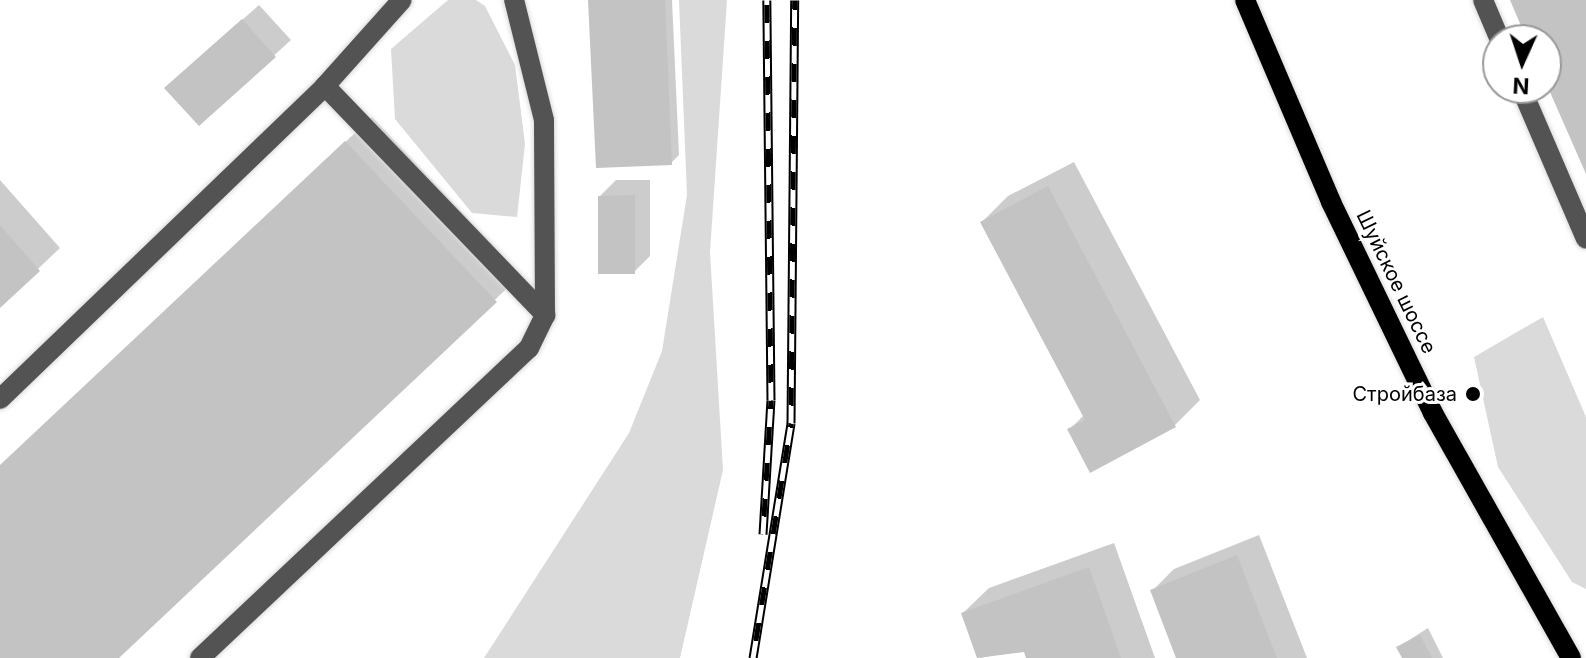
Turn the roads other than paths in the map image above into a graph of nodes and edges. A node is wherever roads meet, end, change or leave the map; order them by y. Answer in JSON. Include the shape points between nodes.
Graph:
{"nodes":[{"id":1,"x":402,"y":0,"type":"edge"},
{"id":2,"x":514,"y":0,"type":"edge"},
{"id":3,"x":1245,"y":0,"type":"edge"},
{"id":4,"x":1483,"y":0,"type":"edge"},
{"id":5,"x":1493,"y":24,"type":"edge"},
{"id":6,"x":325,"y":86,"type":"junction"},
{"id":7,"x":1528,"y":104,"type":"edge"},
{"id":8,"x":1586,"y":239,"type":"edge"},
{"id":9,"x":545,"y":315,"type":"junction"},
{"id":10,"x":0,"y":399,"type":"edge"},
{"id":11,"x":200,"y":658,"type":"edge"},
{"id":12,"x":1571,"y":658,"type":"edge"}],
"edges":[{"from":1,"to":6,"type":"lane"},
{"from":2,"to":9,"type":"lane","via":[[544,120]]},
{"from":3,"to":12,"type":"main road","name":"Шуйское шоссе","via":[[1331,202],[1433,413]]},
{"from":4,"to":5,"type":"lane"},
{"from":6,"to":9,"type":"lane"},
{"from":6,"to":10,"type":"lane"},
{"from":7,"to":8,"type":"lane"},
{"from":9,"to":11,"type":"lane","via":[[529,348]]}]}
